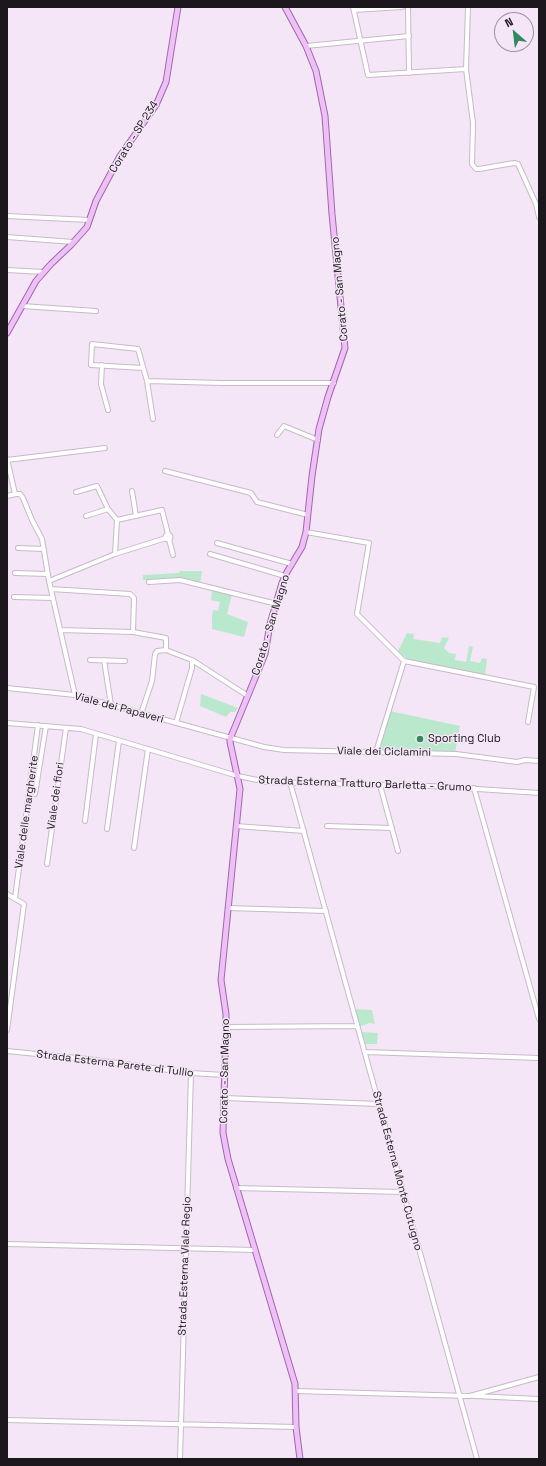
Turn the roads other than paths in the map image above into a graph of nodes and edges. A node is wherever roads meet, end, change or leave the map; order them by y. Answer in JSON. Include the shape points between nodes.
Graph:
{"nodes":[{"id":1,"x":178,"y":7,"type":"edge"},
{"id":2,"x":286,"y":7,"type":"edge"},
{"id":3,"x":402,"y":7,"type":"edge"},
{"id":4,"x":408,"y":7,"type":"edge"},
{"id":5,"x":468,"y":7,"type":"edge"},
{"id":6,"x":353,"y":9,"type":"edge"},
{"id":7,"x":409,"y":36,"type":"junction"},
{"id":8,"x":361,"y":41,"type":"junction"},
{"id":9,"x":306,"y":46,"type":"junction"},
{"id":10,"x":466,"y":69,"type":"junction"},
{"id":11,"x":409,"y":73,"type":"junction"},
{"id":12,"x":7,"y":216,"type":"edge"},
{"id":13,"x":539,"y":217,"type":"edge"},
{"id":14,"x":89,"y":220,"type":"junction"},
{"id":15,"x":7,"y":237,"type":"edge"},
{"id":16,"x":74,"y":242,"type":"junction"},
{"id":17,"x":7,"y":270,"type":"edge"},
{"id":18,"x":44,"y":272,"type":"junction"},
{"id":19,"x":22,"y":306,"type":"junction"},
{"id":20,"x":96,"y":311,"type":"dead end"},
{"id":21,"x":7,"y":333,"type":"edge"},
{"id":22,"x":102,"y":366,"type":"junction"},
{"id":23,"x":144,"y":368,"type":"junction"},
{"id":24,"x":147,"y":381,"type":"junction"},
{"id":25,"x":334,"y":383,"type":"junction"},
{"id":26,"x":108,"y":410,"type":"dead end"},
{"id":27,"x":153,"y":419,"type":"dead end"},
{"id":28,"x":277,"y":435,"type":"dead end"},
{"id":29,"x":318,"y":440,"type":"junction"},
{"id":30,"x":105,"y":448,"type":"dead end"},
{"id":31,"x":7,"y":459,"type":"edge"},
{"id":32,"x":165,"y":471,"type":"dead end"},
{"id":33,"x":132,"y":491,"type":"dead end"},
{"id":34,"x":76,"y":492,"type":"dead end"},
{"id":35,"x":9,"y":494,"type":"edge"},
{"id":36,"x":108,"y":509,"type":"junction"},
{"id":37,"x":308,"y":514,"type":"junction"},
{"id":38,"x":86,"y":516,"type":"dead end"},
{"id":39,"x":136,"y":516,"type":"junction"},
{"id":40,"x":117,"y":520,"type":"junction"},
{"id":41,"x":306,"y":532,"type":"junction"},
{"id":42,"x":167,"y":537,"type":"junction"},
{"id":43,"x":217,"y":543,"type":"dead end"},
{"id":44,"x":18,"y":548,"type":"dead end"},
{"id":45,"x":44,"y":549,"type":"junction"},
{"id":46,"x":115,"y":554,"type":"junction"},
{"id":47,"x":210,"y":554,"type":"dead end"},
{"id":48,"x":173,"y":555,"type":"dead end"},
{"id":49,"x":292,"y":564,"type":"junction"},
{"id":50,"x":15,"y":573,"type":"dead end"},
{"id":51,"x":48,"y":574,"type":"junction"},
{"id":52,"x":285,"y":576,"type":"junction"},
{"id":53,"x":49,"y":581,"type":"junction"},
{"id":54,"x":149,"y":582,"type":"dead end"},
{"id":55,"x":51,"y":589,"type":"junction"},
{"id":56,"x":14,"y":597,"type":"dead end"},
{"id":57,"x":53,"y":598,"type":"junction"},
{"id":58,"x":277,"y":604,"type":"junction"},
{"id":59,"x":60,"y":630,"type":"junction"},
{"id":60,"x":133,"y":632,"type":"junction"},
{"id":61,"x":166,"y":650,"type":"junction"},
{"id":62,"x":90,"y":660,"type":"dead end"},
{"id":63,"x":104,"y":660,"type":"junction"},
{"id":64,"x":192,"y":660,"type":"junction"},
{"id":65,"x":125,"y":661,"type":"dead end"},
{"id":66,"x":404,"y":661,"type":"junction"},
{"id":67,"x":7,"y":688,"type":"edge"},
{"id":68,"x":75,"y":696,"type":"junction"},
{"id":69,"x":248,"y":696,"type":"junction"},
{"id":70,"x":111,"y":706,"type":"junction"},
{"id":71,"x":141,"y":714,"type":"junction"},
{"id":72,"x":528,"y":722,"type":"dead end"},
{"id":73,"x":7,"y":723,"type":"edge"},
{"id":74,"x":176,"y":723,"type":"junction"},
{"id":75,"x":38,"y":725,"type":"junction"},
{"id":76,"x":46,"y":726,"type":"junction"},
{"id":77,"x":66,"y":728,"type":"junction"},
{"id":78,"x":96,"y":734,"type":"junction"},
{"id":79,"x":230,"y":739,"type":"junction"},
{"id":80,"x":119,"y":741,"type":"junction"},
{"id":81,"x":148,"y":749,"type":"junction"},
{"id":82,"x":376,"y":752,"type":"junction"},
{"id":83,"x":539,"y":762,"type":"edge"},
{"id":84,"x":238,"y":776,"type":"junction"},
{"id":85,"x":290,"y":782,"type":"junction"},
{"id":86,"x":380,"y":784,"type":"junction"},
{"id":87,"x":474,"y":788,"type":"junction"},
{"id":88,"x":35,"y":794,"type":"dead end"},
{"id":89,"x":539,"y":794,"type":"edge"},
{"id":90,"x":84,"y":821,"type":"dead end"},
{"id":91,"x":236,"y":826,"type":"junction"},
{"id":92,"x":327,"y":826,"type":"dead end"},
{"id":93,"x":392,"y":828,"type":"junction"},
{"id":94,"x":107,"y":829,"type":"dead end"},
{"id":95,"x":304,"y":831,"type":"junction"},
{"id":96,"x":134,"y":848,"type":"dead end"},
{"id":97,"x":398,"y":851,"type":"dead end"},
{"id":98,"x":47,"y":864,"type":"dead end"},
{"id":99,"x":7,"y":894,"type":"edge"},
{"id":100,"x":15,"y":898,"type":"junction"},
{"id":101,"x":228,"y":908,"type":"junction"},
{"id":102,"x":326,"y":911,"type":"junction"},
{"id":103,"x":539,"y":1019,"type":"edge"},
{"id":104,"x":357,"y":1026,"type":"junction"},
{"id":105,"x":226,"y":1027,"type":"junction"},
{"id":106,"x":7,"y":1030,"type":"edge"},
{"id":107,"x":7,"y":1051,"type":"edge"},
{"id":108,"x":365,"y":1052,"type":"junction"},
{"id":109,"x":539,"y":1058,"type":"edge"},
{"id":110,"x":191,"y":1073,"type":"junction"},
{"id":111,"x":224,"y":1075,"type":"junction"},
{"id":112,"x":224,"y":1098,"type":"junction"},
{"id":113,"x":379,"y":1104,"type":"junction"},
{"id":114,"x":236,"y":1188,"type":"junction"},
{"id":115,"x":403,"y":1192,"type":"junction"},
{"id":116,"x":7,"y":1244,"type":"edge"},
{"id":117,"x":186,"y":1249,"type":"junction"},
{"id":118,"x":255,"y":1250,"type":"junction"},
{"id":119,"x":539,"y":1376,"type":"edge"},
{"id":120,"x":295,"y":1391,"type":"junction"},
{"id":121,"x":460,"y":1396,"type":"junction"},
{"id":122,"x":470,"y":1396,"type":"junction"},
{"id":123,"x":539,"y":1399,"type":"edge"},
{"id":124,"x":7,"y":1420,"type":"edge"},
{"id":125,"x":181,"y":1425,"type":"junction"},
{"id":126,"x":296,"y":1427,"type":"junction"},
{"id":127,"x":180,"y":1459,"type":"edge"},
{"id":128,"x":300,"y":1459,"type":"edge"},
{"id":129,"x":477,"y":1459,"type":"edge"}],
"edges":[{"from":1,"to":14,"type":"main road","name":"Corato - SP 234","via":[[166,82],[156,105],[120,156]]},
{"from":2,"to":9,"type":"main road","name":"Corato - San Magno"},
{"from":3,"to":6,"type":"street"},
{"from":4,"to":7,"type":"street"},
{"from":5,"to":10,"type":"street"},
{"from":6,"to":8,"type":"street"},
{"from":7,"to":8,"type":"street"},
{"from":7,"to":11,"type":"street"},
{"from":8,"to":9,"type":"street"},
{"from":8,"to":11,"type":"street","via":[[368,75]]},
{"from":9,"to":25,"type":"main road","name":"Corato - San Magno","via":[[316,71],[325,116],[345,348]]},
{"from":10,"to":11,"type":"street"},
{"from":10,"to":13,"type":"street","via":[[473,123],[472,164],[479,170],[518,164]]},
{"from":12,"to":14,"type":"street"},
{"from":14,"to":16,"type":"main road","name":"Corato - SP 234","via":[[87,227]]},
{"from":15,"to":16,"type":"street"},
{"from":16,"to":18,"type":"main road","name":"Corato - SP 234"},
{"from":17,"to":18,"type":"street"},
{"from":18,"to":19,"type":"main road","name":"Corato - SP 234"},
{"from":19,"to":20,"type":"street"},
{"from":19,"to":21,"type":"main road","name":"Corato - SP 234"},
{"from":22,"to":23,"type":"street"},
{"from":22,"to":23,"type":"street","via":[[91,365],[92,344],[138,349]]},
{"from":22,"to":26,"type":"street","via":[[102,384]]},
{"from":23,"to":24,"type":"street"},
{"from":24,"to":25,"type":"street"},
{"from":24,"to":27,"type":"street"},
{"from":25,"to":29,"type":"main road","name":"Corato - San Magno"},
{"from":28,"to":29,"type":"street","via":[[284,426]]},
{"from":29,"to":37,"type":"main road","name":"Corato - San Magno"},
{"from":30,"to":31,"type":"street"},
{"from":31,"to":35,"type":"street"},
{"from":32,"to":37,"type":"street","via":[[252,493],[257,502]]},
{"from":33,"to":39,"type":"street"},
{"from":34,"to":36,"type":"street","via":[[97,486]]},
{"from":35,"to":45,"type":"street","via":[[20,494],[23,498],[40,534]]},
{"from":36,"to":38,"type":"street"},
{"from":36,"to":40,"type":"street"},
{"from":37,"to":41,"type":"main road","name":"Corato - San Magno"},
{"from":39,"to":40,"type":"street"},
{"from":39,"to":42,"type":"street","via":[[162,510]]},
{"from":40,"to":46,"type":"street"},
{"from":41,"to":49,"type":"main road","name":"Corato - San Magno","via":[[302,547]]},
{"from":41,"to":66,"type":"street","via":[[369,543],[357,614]]},
{"from":42,"to":46,"type":"street"},
{"from":42,"to":48,"type":"street"},
{"from":43,"to":49,"type":"street"},
{"from":44,"to":45,"type":"street"},
{"from":45,"to":51,"type":"street"},
{"from":46,"to":53,"type":"street"},
{"from":47,"to":52,"type":"street"},
{"from":49,"to":52,"type":"main road","name":"Corato - San Magno"},
{"from":50,"to":51,"type":"street"},
{"from":51,"to":53,"type":"street"},
{"from":52,"to":58,"type":"main road","name":"Corato - San Magno"},
{"from":53,"to":55,"type":"street"},
{"from":54,"to":58,"type":"street","via":[[180,580]]},
{"from":55,"to":57,"type":"street"},
{"from":55,"to":60,"type":"street","via":[[130,594],[134,598]]},
{"from":56,"to":57,"type":"street"},
{"from":57,"to":59,"type":"street"},
{"from":58,"to":69,"type":"main road","name":"Corato - San Magno","via":[[270,624],[265,654]]},
{"from":59,"to":60,"type":"street"},
{"from":59,"to":68,"type":"street"},
{"from":60,"to":61,"type":"street","via":[[166,638]]},
{"from":61,"to":64,"type":"street"},
{"from":61,"to":71,"type":"street","via":[[157,651],[155,654],[152,681]]},
{"from":62,"to":63,"type":"street"},
{"from":63,"to":65,"type":"street"},
{"from":63,"to":70,"type":"street"},
{"from":64,"to":69,"type":"street"},
{"from":64,"to":74,"type":"street"},
{"from":66,"to":72,"type":"street","via":[[534,687]]},
{"from":66,"to":82,"type":"street"},
{"from":67,"to":68,"type":"street","name":"Viale dei Papaveri"},
{"from":68,"to":70,"type":"street","name":"Viale dei Papaveri"},
{"from":69,"to":79,"type":"main road","name":"Corato - San Magno"},
{"from":70,"to":71,"type":"street","name":"Viale dei Papaveri"},
{"from":71,"to":74,"type":"street","name":"Viale dei Papaveri"},
{"from":73,"to":75,"type":"street","name":"Strada Esterna Tratturo Barletta - Grumo"},
{"from":74,"to":79,"type":"street","name":"Viale dei Papaveri"},
{"from":75,"to":76,"type":"street","name":"Strada Esterna Tratturo Barletta - Grumo"},
{"from":75,"to":100,"type":"street","name":"Viale delle margherite"},
{"from":76,"to":77,"type":"street","name":"Strada Esterna Tratturo Barletta - Grumo"},
{"from":76,"to":88,"type":"street"},
{"from":77,"to":78,"type":"street","name":"Strada Esterna Tratturo Barletta - Grumo"},
{"from":77,"to":98,"type":"street","name":"Viale dei fiori"},
{"from":78,"to":80,"type":"street","name":"Strada Esterna Tratturo Barletta - Grumo"},
{"from":78,"to":90,"type":"street"},
{"from":79,"to":82,"type":"street","name":"Viale dei Ciclamini","via":[[284,750]]},
{"from":79,"to":84,"type":"main road","name":"Corato - San Magno"},
{"from":80,"to":81,"type":"street","name":"Strada Esterna Tratturo Barletta - Grumo"},
{"from":80,"to":94,"type":"street"},
{"from":81,"to":84,"type":"street","name":"Strada Esterna Tratturo Barletta - Grumo"},
{"from":81,"to":96,"type":"street"},
{"from":82,"to":83,"type":"street","name":"Viale dei Ciclamini","via":[[456,754],[517,762]]},
{"from":84,"to":85,"type":"street","name":"Strada Esterna Tratturo Barletta - Grumo","via":[[267,782]]},
{"from":84,"to":91,"type":"main road","name":"Corato - San Magno","via":[[240,789]]},
{"from":85,"to":86,"type":"street","name":"Strada Esterna Tratturo Barletta - Grumo"},
{"from":85,"to":95,"type":"street","name":"Strada Esterna Monte Cutugno"},
{"from":86,"to":87,"type":"street","name":"Strada Esterna Tratturo Barletta - Grumo"},
{"from":86,"to":93,"type":"street"},
{"from":87,"to":89,"type":"street","name":"Strada Esterna Tratturo Barletta - Grumo"},
{"from":87,"to":103,"type":"street"},
{"from":91,"to":95,"type":"street"},
{"from":91,"to":101,"type":"main road","name":"Corato - San Magno"},
{"from":92,"to":93,"type":"street"},
{"from":93,"to":97,"type":"street"},
{"from":95,"to":102,"type":"street","name":"Strada Esterna Monte Cutugno"},
{"from":99,"to":100,"type":"street"},
{"from":100,"to":106,"type":"street","via":[[24,904]]},
{"from":101,"to":102,"type":"street"},
{"from":101,"to":105,"type":"main road","name":"Corato - San Magno","via":[[221,980]]},
{"from":102,"to":104,"type":"street","name":"Strada Esterna Monte Cutugno"},
{"from":104,"to":105,"type":"street"},
{"from":104,"to":108,"type":"street","name":"Strada Esterna Monte Cutugno"},
{"from":105,"to":111,"type":"main road","name":"Corato - San Magno"},
{"from":107,"to":110,"type":"street","name":"Strada Esterna Parete di Tullio"},
{"from":108,"to":109,"type":"street"},
{"from":108,"to":113,"type":"street","name":"Strada Esterna Monte Cutugno"},
{"from":110,"to":111,"type":"street","name":"Strada Esterna Parete di Tullio"},
{"from":110,"to":117,"type":"street","name":"Strada Esterna Viale Regio"},
{"from":111,"to":112,"type":"main road","name":"Corato - San Magno"},
{"from":112,"to":113,"type":"street"},
{"from":112,"to":114,"type":"main road","name":"Corato - San Magno","via":[[223,1133]]},
{"from":113,"to":115,"type":"street","name":"Strada Esterna Monte Cutugno"},
{"from":114,"to":115,"type":"street"},
{"from":114,"to":118,"type":"main road","name":"Corato - San Magno"},
{"from":115,"to":121,"type":"street","name":"Strada Esterna Monte Cutugno"},
{"from":116,"to":117,"type":"street"},
{"from":117,"to":118,"type":"street"},
{"from":117,"to":125,"type":"street","name":"Strada Esterna Viale Regio"},
{"from":118,"to":120,"type":"main road","name":"Corato - San Magno"},
{"from":119,"to":122,"type":"street"},
{"from":120,"to":121,"type":"street"},
{"from":120,"to":126,"type":"main road","name":"Corato - San Magno"},
{"from":121,"to":122,"type":"street"},
{"from":121,"to":129,"type":"street","name":"Strada Esterna Monte Cutugno"},
{"from":122,"to":123,"type":"street"},
{"from":124,"to":125,"type":"street"},
{"from":125,"to":126,"type":"street"},
{"from":125,"to":127,"type":"street","name":"Strada Esterna Viale Regio"},
{"from":126,"to":128,"type":"main road","name":"Corato - San Magno"}]}
